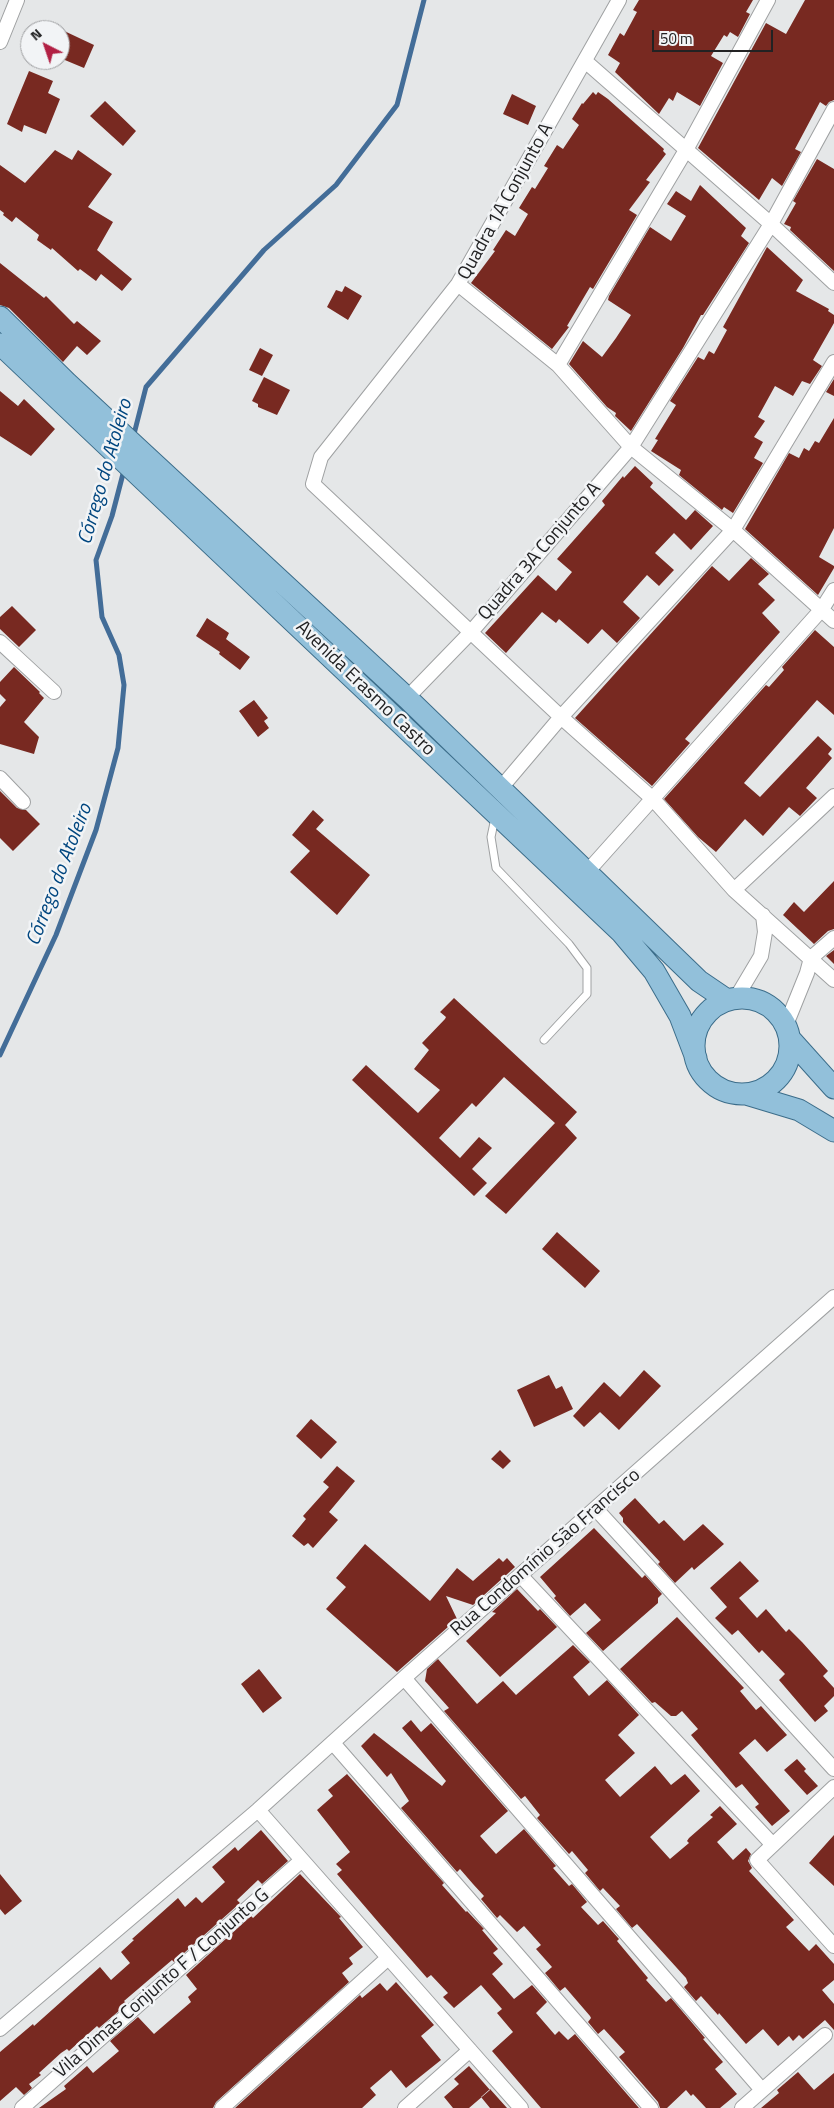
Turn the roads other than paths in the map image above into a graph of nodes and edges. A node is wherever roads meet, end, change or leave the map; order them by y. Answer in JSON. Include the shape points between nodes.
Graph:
{"nodes":[{"id":1,"x":17,"y":0,"type":"edge"},
{"id":2,"x":619,"y":0,"type":"edge"},
{"id":3,"x":768,"y":0,"type":"edge"},
{"id":4,"x":0,"y":42,"type":"edge"},
{"id":5,"x":585,"y":61,"type":"junction"},
{"id":6,"x":834,"y":109,"type":"edge"},
{"id":7,"x":686,"y":150,"type":"junction"},
{"id":8,"x":771,"y":224,"type":"junction"},
{"id":9,"x":834,"y":283,"type":"edge"},
{"id":10,"x":458,"y":284,"type":"junction"},
{"id":11,"x":0,"y":317,"type":"edge"},
{"id":12,"x":0,"y":344,"type":"edge"},
{"id":13,"x":834,"y":362,"type":"edge"},
{"id":14,"x":558,"y":365,"type":"junction"},
{"id":15,"x":116,"y":441,"type":"junction"},
{"id":16,"x":631,"y":447,"type":"junction"},
{"id":17,"x":155,"y":478,"type":"junction"},
{"id":18,"x":732,"y":530,"type":"junction"},
{"id":19,"x":834,"y":590,"type":"edge"},
{"id":20,"x":822,"y":609,"type":"junction"},
{"id":21,"x":834,"y":621,"type":"edge"},
{"id":22,"x":471,"y":632,"type":"junction"},
{"id":23,"x":0,"y":642,"type":"edge"},
{"id":24,"x":54,"y":692,"type":"dead end"},
{"id":25,"x":407,"y":698,"type":"junction"},
{"id":26,"x":561,"y":717,"type":"junction"},
{"id":27,"x":0,"y":778,"type":"edge"},
{"id":28,"x":500,"y":789,"type":"junction"},
{"id":29,"x":834,"y":796,"type":"edge"},
{"id":30,"x":653,"y":799,"type":"junction"},
{"id":31,"x":23,"y":802,"type":"dead end"},
{"id":32,"x":496,"y":814,"type":"junction"},
{"id":33,"x":587,"y":872,"type":"junction"},
{"id":34,"x":734,"y":890,"type":"junction"},
{"id":35,"x":763,"y":915,"type":"junction"},
{"id":36,"x":834,"y":938,"type":"edge"},
{"id":37,"x":811,"y":958,"type":"junction"},
{"id":38,"x":834,"y":980,"type":"edge"},
{"id":39,"x":732,"y":999,"type":"junction"},
{"id":40,"x":788,"y":1032,"type":"junction"},
{"id":41,"x":544,"y":1040,"type":"dead end"},
{"id":42,"x":696,"y":1058,"type":"junction"},
{"id":43,"x":834,"y":1088,"type":"edge"},
{"id":44,"x":746,"y":1094,"type":"junction"},
{"id":45,"x":834,"y":1131,"type":"edge"},
{"id":46,"x":834,"y":1297,"type":"edge"},
{"id":47,"x":596,"y":1509,"type":"junction"},
{"id":48,"x":521,"y":1576,"type":"junction"},
{"id":49,"x":404,"y":1678,"type":"junction"},
{"id":50,"x":334,"y":1743,"type":"junction"},
{"id":51,"x":834,"y":1769,"type":"edge"},
{"id":52,"x":834,"y":1787,"type":"edge"},
{"id":53,"x":258,"y":1810,"type":"junction"},
{"id":54,"x":773,"y":1845,"type":"junction"},
{"id":55,"x":302,"y":1860,"type":"junction"},
{"id":56,"x":834,"y":1946,"type":"edge"},
{"id":57,"x":388,"y":1958,"type":"junction"},
{"id":58,"x":0,"y":2029,"type":"edge"},
{"id":59,"x":825,"y":2035,"type":"dead end"},
{"id":60,"x":470,"y":2050,"type":"junction"},
{"id":61,"x":762,"y":2090,"type":"junction"},
{"id":62,"x":22,"y":2108,"type":"edge"},
{"id":63,"x":222,"y":2108,"type":"edge"},
{"id":64,"x":405,"y":2108,"type":"edge"},
{"id":65,"x":521,"y":2108,"type":"edge"},
{"id":66,"x":651,"y":2108,"type":"edge"},
{"id":67,"x":742,"y":2108,"type":"edge"}],
"edges":[{"from":1,"to":4,"type":"street"},
{"from":2,"to":5,"type":"street","name":"Quadra 1A Conjunto A"},
{"from":3,"to":7,"type":"street"},
{"from":5,"to":7,"type":"street"},
{"from":5,"to":10,"type":"street","name":"Quadra 1A Conjunto A"},
{"from":6,"to":8,"type":"street","name":"Quadra 3A Conjunto A"},
{"from":7,"to":8,"type":"street"},
{"from":7,"to":14,"type":"street"},
{"from":8,"to":9,"type":"street"},
{"from":8,"to":16,"type":"street","name":"Quadra 3A Conjunto A"},
{"from":10,"to":14,"type":"street","name":"Quadra 1A Conjunto A"},
{"from":10,"to":22,"type":"street","via":[[321,457],[313,484]]},
{"from":11,"to":15,"type":"main road","name":"Avenida Erasmo Castro"},
{"from":12,"to":15,"type":"main road","name":"Avenida Erasmo Castro"},
{"from":13,"to":18,"type":"street"},
{"from":14,"to":16,"type":"street","name":"Quadra 1A Conjunto A"},
{"from":15,"to":17,"type":"main road","name":"Avenida Erasmo Castro"},
{"from":16,"to":18,"type":"street","name":"Quadra 1A Conjunto A"},
{"from":16,"to":22,"type":"street","name":"Quadra 3A Conjunto A"},
{"from":17,"to":25,"type":"main road","name":"Avenida Erasmo Castro"},
{"from":17,"to":32,"type":"main road","name":"Avenida Erasmo Castro"},
{"from":18,"to":20,"type":"street","name":"Quadra 1A Conjunto A"},
{"from":18,"to":26,"type":"street"},
{"from":19,"to":20,"type":"street"},
{"from":20,"to":21,"type":"street","name":"Quadra 1A Conjunto A"},
{"from":20,"to":30,"type":"street"},
{"from":22,"to":25,"type":"street"},
{"from":22,"to":26,"type":"street","name":"Quadra 3A Conjunto A"},
{"from":23,"to":24,"type":"street"},
{"from":25,"to":28,"type":"main road","name":"Avenida Erasmo Castro"},
{"from":26,"to":28,"type":"street"},
{"from":26,"to":30,"type":"street","name":"Quadra 3A Conjunto A"},
{"from":27,"to":31,"type":"street"},
{"from":28,"to":33,"type":"main road","name":"Avenida Erasmo Castro"},
{"from":29,"to":34,"type":"street"},
{"from":30,"to":33,"type":"street"},
{"from":30,"to":34,"type":"street","name":"Quadra 3A Conjunto A"},
{"from":32,"to":41,"type":"lane","via":[[491,837],[496,868],[569,944],[587,968],[587,994]]},
{"from":32,"to":42,"type":"main road","name":"Avenida Erasmo Castro","via":[[622,933],[654,971],[680,1016]]},
{"from":33,"to":39,"type":"main road","name":"Avenida Erasmo Castro","via":[[699,981]]},
{"from":34,"to":35,"type":"street","name":"Quadra 3A Conjunto A"},
{"from":35,"to":37,"type":"street","name":"Quadra 3A Conjunto A"},
{"from":35,"to":39,"type":"street","via":[[765,932],[761,956]]},
{"from":36,"to":37,"type":"street"},
{"from":37,"to":38,"type":"street","name":"Quadra 3A Conjunto A"},
{"from":37,"to":40,"type":"street"},
{"from":39,"to":40,"type":"main road","via":[[751,998],[765,1004],[777,1013]]},
{"from":39,"to":42,"type":"main road","via":[[712,1009],[700,1023],[695,1040]]},
{"from":40,"to":43,"type":"main road"},
{"from":40,"to":44,"type":"main road","via":[[790,1054],[784,1069],[762,1090]]},
{"from":42,"to":44,"type":"main road","via":[[703,1073],[715,1085],[729,1092]]},
{"from":44,"to":45,"type":"main road","via":[[799,1110]]},
{"from":46,"to":47,"type":"street","name":"Rua Condomínio São Francisco"},
{"from":47,"to":48,"type":"street","name":"Rua Condomínio São Francisco"},
{"from":47,"to":51,"type":"street"},
{"from":48,"to":49,"type":"street","name":"Rua Condomínio São Francisco"},
{"from":48,"to":54,"type":"street"},
{"from":49,"to":50,"type":"street","name":"Rua Condomínio São Francisco"},
{"from":49,"to":61,"type":"street"},
{"from":50,"to":53,"type":"street","name":"Rua Condomínio São Francisco"},
{"from":50,"to":66,"type":"street"},
{"from":52,"to":54,"type":"street"},
{"from":53,"to":55,"type":"street"},
{"from":53,"to":58,"type":"street","name":"Rua Condomínio São Francisco"},
{"from":54,"to":56,"type":"street","via":[[757,1860]]},
{"from":55,"to":57,"type":"street"},
{"from":55,"to":62,"type":"street","name":"Vila Dimas Conjunto F / Conjunto G"},
{"from":57,"to":60,"type":"street"},
{"from":57,"to":63,"type":"street"},
{"from":59,"to":61,"type":"street"},
{"from":60,"to":64,"type":"street"},
{"from":60,"to":65,"type":"street"},
{"from":61,"to":67,"type":"street"}]}
